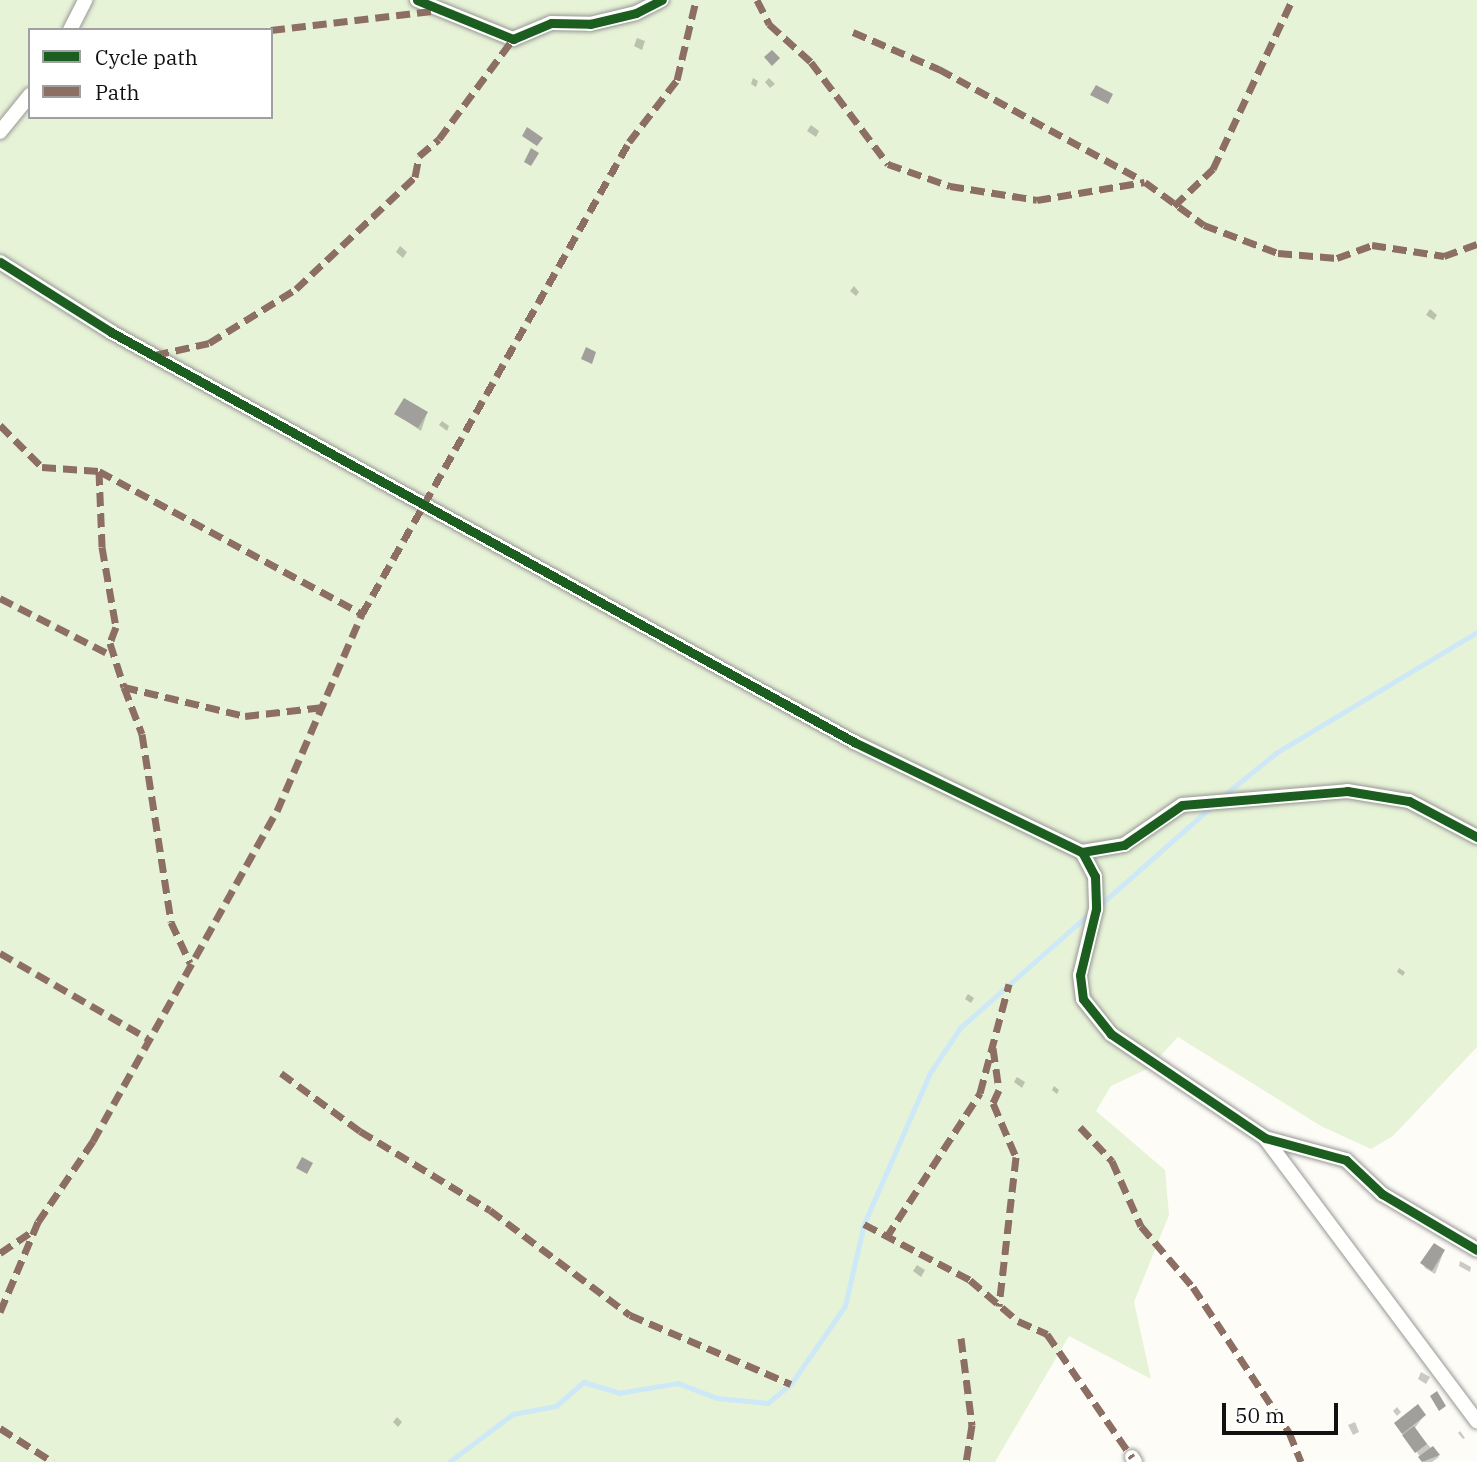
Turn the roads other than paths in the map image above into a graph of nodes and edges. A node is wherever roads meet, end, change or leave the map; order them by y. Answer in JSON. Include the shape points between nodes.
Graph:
{"nodes":[{"id":1,"x":85,"y":0,"type":"edge"},
{"id":2,"x":417,"y":0,"type":"edge"},
{"id":3,"x":662,"y":0,"type":"edge"},
{"id":4,"x":71,"y":28,"type":"edge"},
{"id":5,"x":28,"y":97,"type":"edge"},
{"id":6,"x":0,"y":132,"type":"edge"},
{"id":7,"x":0,"y":262,"type":"edge"},
{"id":8,"x":1477,"y":837,"type":"edge"},
{"id":9,"x":1082,"y":852,"type":"junction"},
{"id":10,"x":1265,"y":1138,"type":"junction"},
{"id":11,"x":1477,"y":1250,"type":"edge"},
{"id":12,"x":1477,"y":1421,"type":"edge"}],
"edges":[{"from":1,"to":4,"type":"street"},
{"from":2,"to":3,"type":"street","via":[[513,38],[551,23],[590,24],[636,13]]},
{"from":5,"to":6,"type":"street"},
{"from":7,"to":9,"type":"street","via":[[111,332],[853,742]]},
{"from":8,"to":9,"type":"street","via":[[1409,801],[1347,791],[1182,805],[1124,845]]},
{"from":9,"to":10,"type":"street","via":[[1095,876],[1096,909],[1080,975],[1083,999],[1111,1034]]},
{"from":10,"to":11,"type":"street","via":[[1346,1160],[1382,1194]]},
{"from":10,"to":12,"type":"street"}]}
